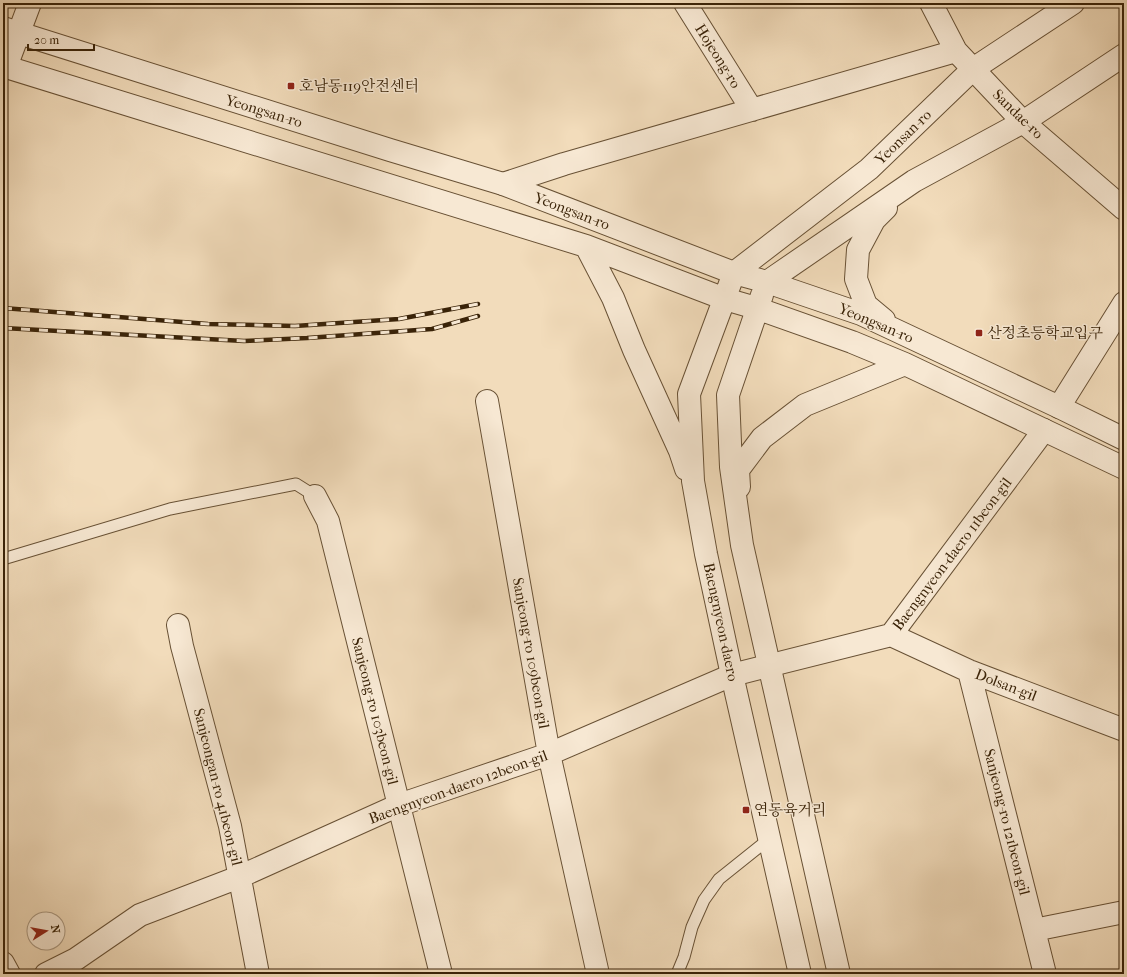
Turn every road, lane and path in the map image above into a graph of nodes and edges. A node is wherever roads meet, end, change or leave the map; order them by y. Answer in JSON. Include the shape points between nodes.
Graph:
{"nodes":[{"id":1,"x":30,"y":3,"type":"edge"},
{"id":2,"x":684,"y":3,"type":"edge"},
{"id":3,"x":931,"y":3,"type":"edge"},
{"id":4,"x":1073,"y":3,"type":"edge"},
{"id":5,"x":11,"y":30,"type":"edge"},
{"id":6,"x":956,"y":51,"type":"junction"},
{"id":7,"x":1124,"y":55,"type":"edge"},
{"id":8,"x":5,"y":67,"type":"edge"},
{"id":9,"x":973,"y":69,"type":"junction"},
{"id":10,"x":752,"y":110,"type":"junction"},
{"id":11,"x":1023,"y":122,"type":"junction"},
{"id":12,"x":914,"y":181,"type":"junction"},
{"id":13,"x":503,"y":184,"type":"junction"},
{"id":14,"x":1124,"y":209,"type":"edge"},
{"id":15,"x":586,"y":246,"type":"junction"},
{"id":16,"x":734,"y":273,"type":"junction"},
{"id":17,"x":767,"y":282,"type":"junction"},
{"id":18,"x":725,"y":300,"type":"junction"},
{"id":19,"x":1124,"y":303,"type":"edge"},
{"id":20,"x":756,"y":308,"type":"junction"},
{"id":21,"x":897,"y":331,"type":"junction"},
{"id":22,"x":905,"y":364,"type":"junction"},
{"id":23,"x":486,"y":401,"type":"dead end"},
{"id":24,"x":1059,"y":407,"type":"junction"},
{"id":25,"x":1044,"y":430,"type":"junction"},
{"id":26,"x":1124,"y":439,"type":"edge"},
{"id":27,"x":1124,"y":468,"type":"edge"},
{"id":28,"x":315,"y":496,"type":"joint"},
{"id":29,"x":696,"y":498,"type":"junction"},
{"id":30,"x":742,"y":544,"type":"junction"},
{"id":31,"x":3,"y":558,"type":"edge"},
{"id":32,"x":178,"y":625,"type":"dead end"},
{"id":33,"x":891,"y":636,"type":"junction"},
{"id":34,"x":770,"y":666,"type":"junction"},
{"id":35,"x":968,"y":670,"type":"junction"},
{"id":36,"x":732,"y":675,"type":"junction"},
{"id":37,"x":1124,"y":730,"type":"edge"},
{"id":38,"x":549,"y":754,"type":"junction"},
{"id":39,"x":399,"y":805,"type":"junction"},
{"id":40,"x":769,"y":839,"type":"junction"},
{"id":41,"x":239,"y":877,"type":"junction"},
{"id":42,"x":1124,"y":912,"type":"edge"},
{"id":43,"x":1034,"y":930,"type":"junction"},
{"id":44,"x":3,"y":963,"type":"edge"},
{"id":45,"x":80,"y":966,"type":"edge"},
{"id":46,"x":9,"y":974,"type":"edge"},
{"id":47,"x":46,"y":974,"type":"edge"},
{"id":48,"x":258,"y":974,"type":"edge"},
{"id":49,"x":441,"y":974,"type":"edge"},
{"id":50,"x":598,"y":974,"type":"edge"},
{"id":51,"x":677,"y":974,"type":"edge"},
{"id":52,"x":800,"y":974,"type":"edge"},
{"id":53,"x":839,"y":974,"type":"edge"},
{"id":54,"x":1045,"y":974,"type":"edge"}],
"edges":[{"from":1,"to":5,"type":"street"},
{"from":2,"to":10,"type":"street","name":"Hojeong-ro"},
{"from":3,"to":6,"type":"street","name":"Sandae-ro"},
{"from":4,"to":9,"type":"street","name":"Yeonsan-ro"},
{"from":5,"to":8,"type":"street"},
{"from":5,"to":13,"type":"street","name":"Yeongsan-ro"},
{"from":6,"to":9,"type":"street","name":"Sandae-ro"},
{"from":6,"to":10,"type":"street"},
{"from":7,"to":11,"type":"street"},
{"from":8,"to":15,"type":"street","name":"Yeongsan-ro"},
{"from":9,"to":11,"type":"street","name":"Sandae-ro"},
{"from":9,"to":16,"type":"street","name":"Yeonsan-ro","via":[[869,169]]},
{"from":10,"to":13,"type":"street"},
{"from":11,"to":12,"type":"street"},
{"from":11,"to":14,"type":"street","name":"Sandae-ro"},
{"from":12,"to":17,"type":"street"},
{"from":12,"to":21,"type":"street","via":[[874,220],[858,250],[856,279],[866,305]]},
{"from":13,"to":16,"type":"street","name":"Yeongsan-ro"},
{"from":15,"to":18,"type":"street","name":"Yeongsan-ro"},
{"from":15,"to":29,"type":"street","via":[[613,298],[680,451]]},
{"from":16,"to":17,"type":"street","name":"Yeongsan-ro"},
{"from":16,"to":18,"type":"street","name":"Baengnyeon-daero"},
{"from":17,"to":20,"type":"street"},
{"from":17,"to":21,"type":"street","name":"Yeongsan-ro","via":[[861,314]]},
{"from":18,"to":20,"type":"street","name":"Yeongsan-ro"},
{"from":18,"to":29,"type":"street","name":"Baengnyeon-daero","via":[[689,394]]},
{"from":19,"to":24,"type":"street"},
{"from":20,"to":22,"type":"street","name":"Yeongsan-ro"},
{"from":20,"to":30,"type":"street","via":[[728,395],[731,466]]},
{"from":21,"to":24,"type":"street","name":"Yeongsan-ro"},
{"from":22,"to":25,"type":"street","name":"Yeongsan-ro"},
{"from":22,"to":30,"type":"street","via":[[805,405],[762,438],[738,470]]},
{"from":23,"to":38,"type":"street","name":"Sanjeong-ro 109beon-gil"},
{"from":24,"to":26,"type":"street","name":"Yeongsan-ro"},
{"from":25,"to":27,"type":"street","name":"Yeongsan-ro"},
{"from":25,"to":33,"type":"street","name":"Baengnyeon-daero 11beon-gil"},
{"from":28,"to":31,"type":"lane","via":[[296,484],[170,509]]},
{"from":28,"to":39,"type":"street","name":"Sanjeong-ro 103beon-gil","via":[[328,521]]},
{"from":29,"to":36,"type":"street","name":"Baengnyeon-daero"},
{"from":30,"to":34,"type":"street"},
{"from":32,"to":41,"type":"street","name":"Sanjeongan-ro 41beon-gil","via":[[230,826]]},
{"from":33,"to":34,"type":"street","name":"Baengnyeon-daero 11beon-gil"},
{"from":33,"to":35,"type":"street","name":"Dolsan-gil"},
{"from":34,"to":36,"type":"street","name":"Baengnyeon-daero 12beon-gil"},
{"from":34,"to":53,"type":"street"},
{"from":35,"to":37,"type":"street","name":"Dolsan-gil"},
{"from":35,"to":43,"type":"street","name":"Sanjeong-ro 121beon-gil"},
{"from":36,"to":38,"type":"street","name":"Baengnyeon-daero 12beon-gil"},
{"from":36,"to":40,"type":"street","name":"Baengnyeon-daero"},
{"from":38,"to":39,"type":"street","name":"Baengnyeon-daero 12beon-gil"},
{"from":38,"to":50,"type":"street","name":"Sanjeong-ro 109beon-gil"},
{"from":39,"to":41,"type":"street","name":"Baengnyeon-daero 12beon-gil"},
{"from":39,"to":49,"type":"street","name":"Sanjeong-ro 103beon-gil"},
{"from":40,"to":51,"type":"lane","via":[[719,879],[704,900],[692,927]]},
{"from":40,"to":52,"type":"street","name":"Baengnyeon-daero"},
{"from":41,"to":45,"type":"street","name":"Baengnyeon-daero 12beon-gil","via":[[140,915]]},
{"from":41,"to":48,"type":"street","name":"Sanjeongan-ro 41beon-gil"},
{"from":42,"to":43,"type":"street"},
{"from":43,"to":54,"type":"street","name":"Sanjeong-ro 121beon-gil"},
{"from":44,"to":46,"type":"street"},
{"from":45,"to":47,"type":"street","name":"Baengnyeon-daero 12beon-gil"}]}
